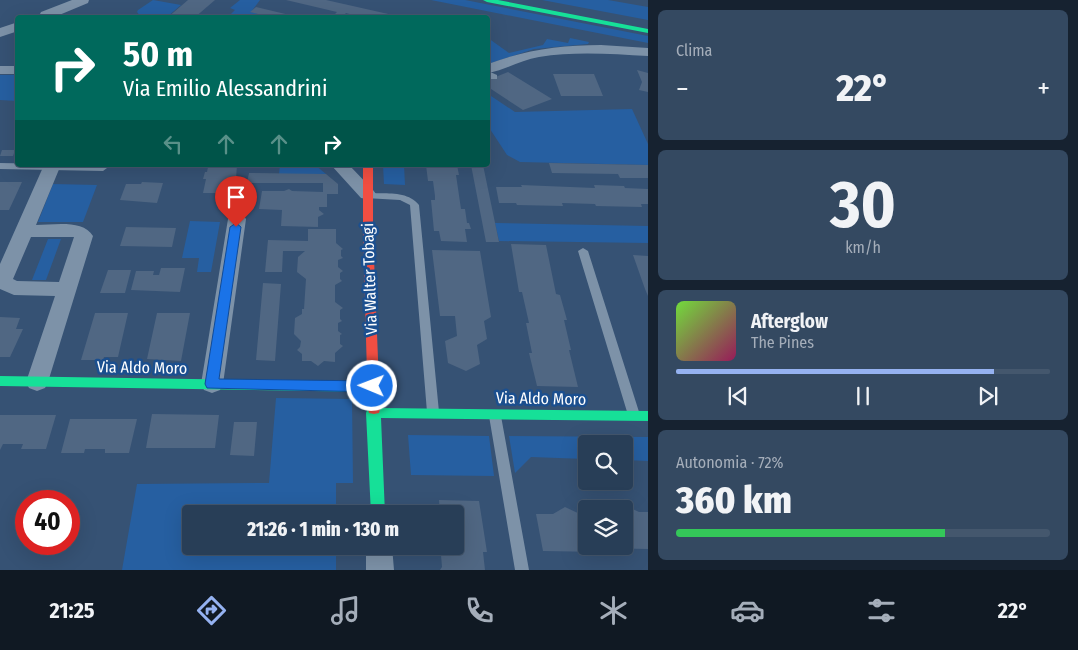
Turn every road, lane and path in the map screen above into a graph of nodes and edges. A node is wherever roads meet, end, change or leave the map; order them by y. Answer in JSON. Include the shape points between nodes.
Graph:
{"nodes":[{"id":1,"x":488,"y":0,"type":"edge"},
{"id":2,"x":521,"y":0,"type":"edge"},
{"id":3,"x":87,"y":4,"type":"edge"},
{"id":4,"x":50,"y":15,"type":"edge"},
{"id":5,"x":648,"y":24,"type":"edge"},
{"id":6,"x":15,"y":27,"type":"edge"},
{"id":7,"x":648,"y":31,"type":"edge"},
{"id":8,"x":0,"y":33,"type":"edge"},
{"id":9,"x":648,"y":52,"type":"edge"},
{"id":10,"x":0,"y":61,"type":"edge"},
{"id":11,"x":15,"y":66,"type":"edge"},
{"id":12,"x":15,"y":67,"type":"edge"},
{"id":13,"x":0,"y":70,"type":"edge"},
{"id":14,"x":490,"y":73,"type":"edge"},
{"id":15,"x":0,"y":166,"type":"edge"},
{"id":16,"x":15,"y":166,"type":"edge"},
{"id":17,"x":51,"y":167,"type":"joint"},
{"id":18,"x":342,"y":167,"type":"edge"},
{"id":19,"x":368,"y":167,"type":"edge"},
{"id":20,"x":103,"y":168,"type":"dead end"},
{"id":21,"x":368,"y":195,"type":"junction"},
{"id":22,"x":237,"y":219,"type":"dead end"},
{"id":23,"x":24,"y":231,"type":"junction"},
{"id":24,"x":583,"y":252,"type":"dead end"},
{"id":25,"x":68,"y":289,"type":"junction"},
{"id":26,"x":0,"y":381,"type":"edge"},
{"id":27,"x":38,"y":382,"type":"junction"},
{"id":28,"x":212,"y":384,"type":"junction"},
{"id":29,"x":372,"y":386,"type":"junction"},
{"id":30,"x":373,"y":412,"type":"junction"},
{"id":31,"x":433,"y":413,"type":"junction"},
{"id":32,"x":495,"y":414,"type":"junction"},
{"id":33,"x":634,"y":416,"type":"junction"},
{"id":34,"x":648,"y":416,"type":"edge"},
{"id":35,"x":378,"y":505,"type":"edge"},
{"id":36,"x":379,"y":555,"type":"edge"},
{"id":37,"x":380,"y":570,"type":"edge"},
{"id":38,"x":522,"y":570,"type":"edge"}],
"edges":[{"from":1,"to":7,"type":"main road"},
{"from":2,"to":5,"type":"main road"},
{"from":3,"to":4,"type":"street"},
{"from":6,"to":8,"type":"street"},
{"from":9,"to":14,"type":"street","via":[[555,51],[524,56]]},
{"from":10,"to":11,"type":"street"},
{"from":12,"to":13,"type":"street"},
{"from":15,"to":16,"type":"lane"},
{"from":17,"to":20,"type":"lane"},
{"from":17,"to":23,"type":"street"},
{"from":18,"to":21,"type":"street"},
{"from":19,"to":21,"type":"main road","name":"Via Walter Tobagi"},
{"from":21,"to":29,"type":"main road","name":"Via Walter Tobagi"},
{"from":21,"to":31,"type":"lane","via":[[403,198],[414,205]]},
{"from":22,"to":28,"type":"street"},
{"from":23,"to":25,"type":"street","via":[[73,231],[84,236]]},
{"from":23,"to":25,"type":"street","via":[[2,282],[14,288]]},
{"from":24,"to":33,"type":"lane"},
{"from":25,"to":27,"type":"street"},
{"from":26,"to":27,"type":"main road","name":"Via Aldo Moro"},
{"from":27,"to":28,"type":"main road","name":"Via Aldo Moro"},
{"from":28,"to":29,"type":"main road","name":"Via Aldo Moro"},
{"from":29,"to":30,"type":"main road","name":"Via Walter Tobagi"},
{"from":30,"to":31,"type":"main road","name":"Via Aldo Moro"},
{"from":30,"to":35,"type":"main road","name":"Via Walter Tobagi"},
{"from":31,"to":32,"type":"main road","name":"Via Aldo Moro"},
{"from":32,"to":33,"type":"main road","name":"Via Aldo Moro"},
{"from":32,"to":38,"type":"lane"},
{"from":33,"to":34,"type":"main road","name":"Via Aldo Moro"},
{"from":36,"to":37,"type":"street"}]}
